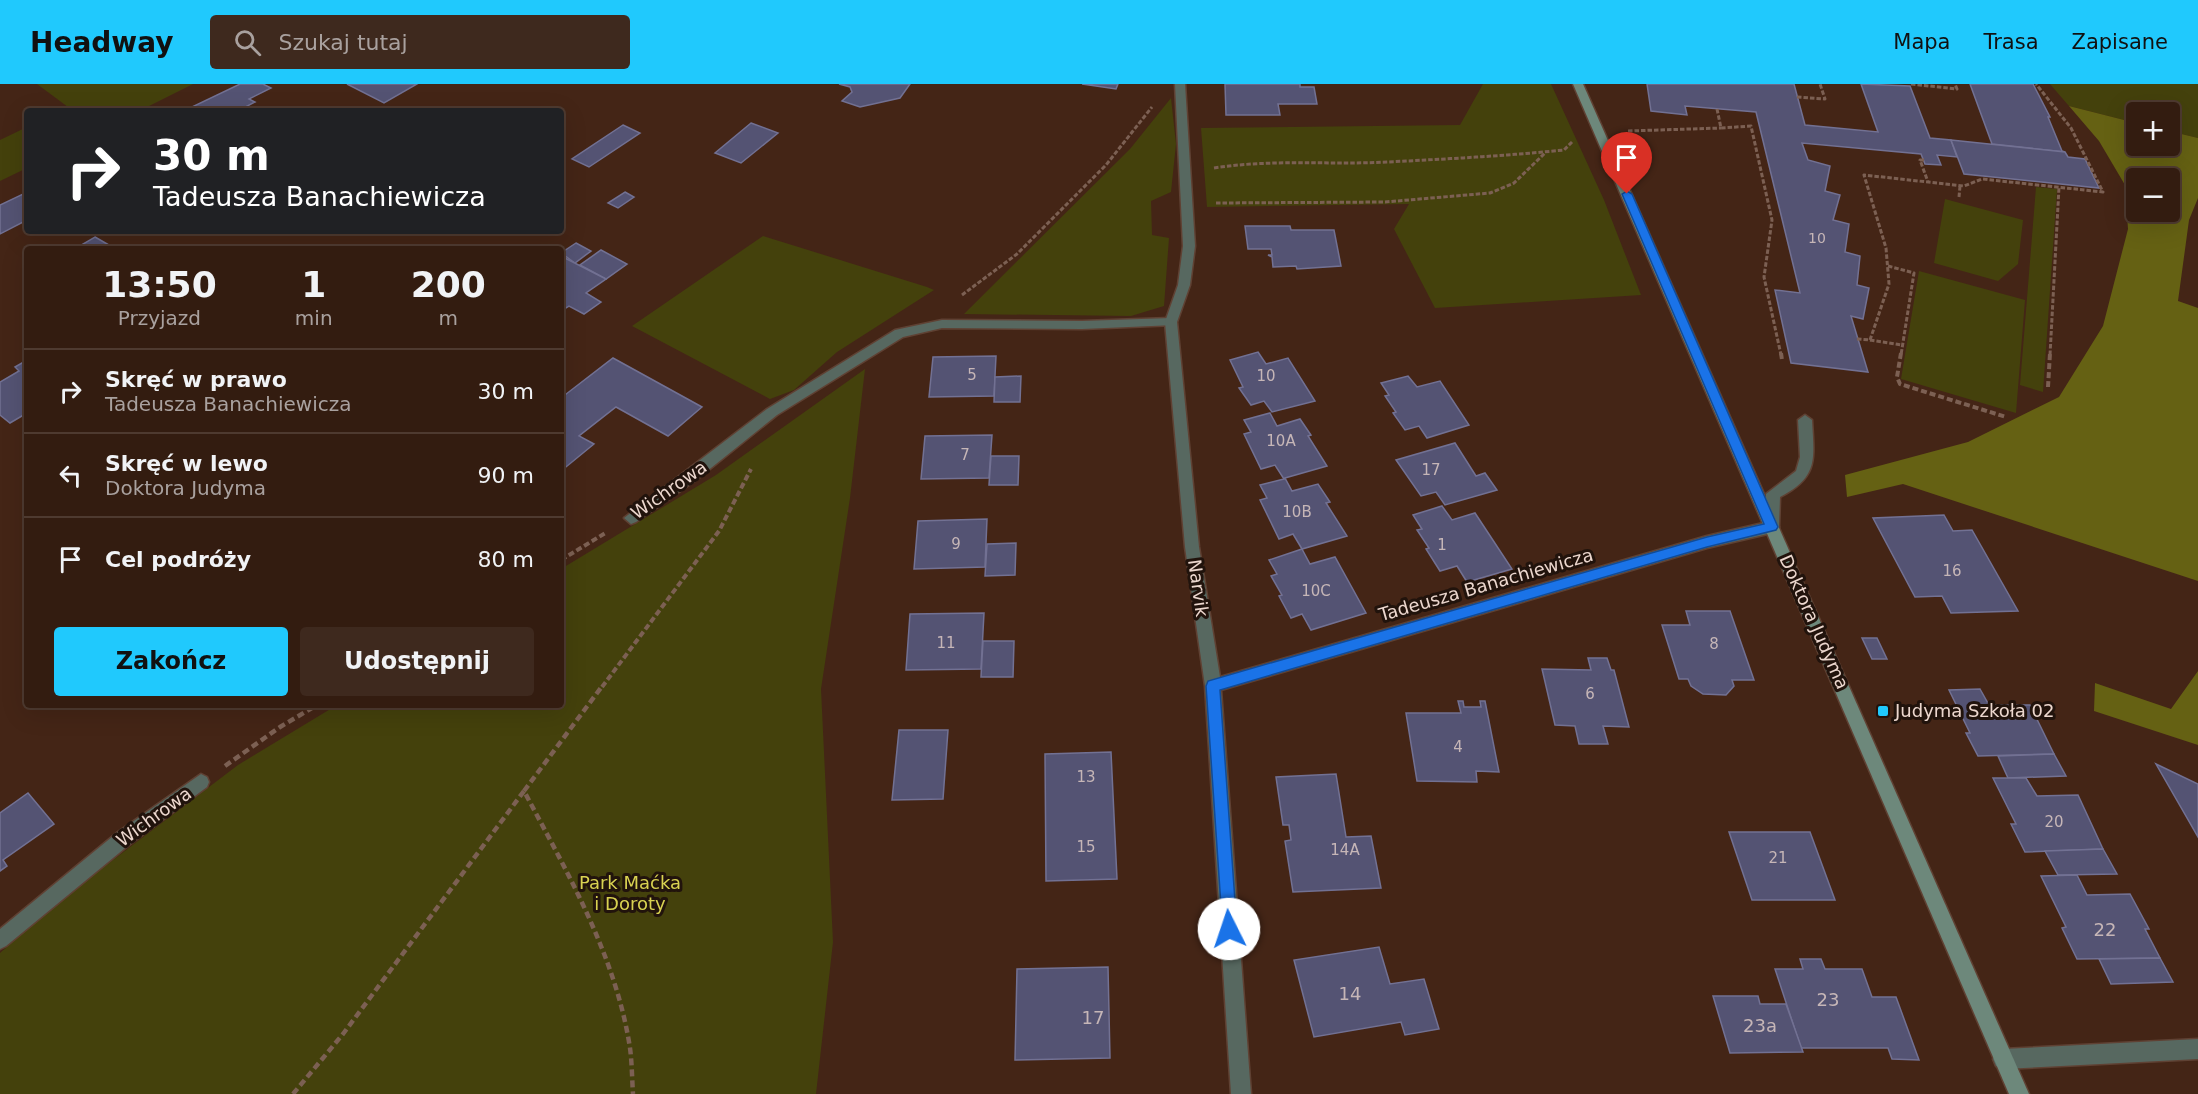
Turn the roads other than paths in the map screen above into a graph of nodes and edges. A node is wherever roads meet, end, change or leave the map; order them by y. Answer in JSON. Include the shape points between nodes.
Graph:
{"nodes":[{"id":1,"x":1180,"y":84,"type":"edge"},
{"id":2,"x":1578,"y":84,"type":"edge"},
{"id":3,"x":1172,"y":321,"type":"junction"},
{"id":4,"x":1805,"y":420,"type":"dead end"},
{"id":5,"x":631,"y":518,"type":"road end"},
{"id":6,"x":1772,"y":527,"type":"junction"},
{"id":7,"x":1213,"y":686,"type":"junction"},
{"id":8,"x":201,"y":782,"type":"road end"},
{"id":9,"x":0,"y":940,"type":"edge"},
{"id":10,"x":2198,"y":1049,"type":"edge"},
{"id":11,"x":2003,"y":1059,"type":"junction"},
{"id":12,"x":1241,"y":1094,"type":"edge"},
{"id":13,"x":2019,"y":1094,"type":"edge"}],
"edges":[{"from":1,"to":3,"type":"street","name":"Narvik","via":[[1189,246],[1184,285]]},
{"from":2,"to":6,"type":"street","name":"Doktora Judyma"},
{"from":3,"to":5,"type":"street","name":"Wichrowa","via":[[921,327],[899,333],[772,412]]},
{"from":3,"to":7,"type":"street","name":"Narvik","via":[[1192,547]]},
{"from":4,"to":6,"type":"street","via":[[1806,470],[1797,483],[1773,494]]},
{"from":6,"to":7,"type":"street","name":"Tadeusza Banachiewicza","via":[[1686,548]]},
{"from":6,"to":11,"type":"street","name":"Doktora Judyma"},
{"from":7,"to":12,"type":"street","name":"Narvik"},
{"from":8,"to":9,"type":"street","name":"Wichrowa","via":[[124,837]]},
{"from":10,"to":11,"type":"street"},
{"from":11,"to":13,"type":"street","name":"Doktora Judyma"}]}
